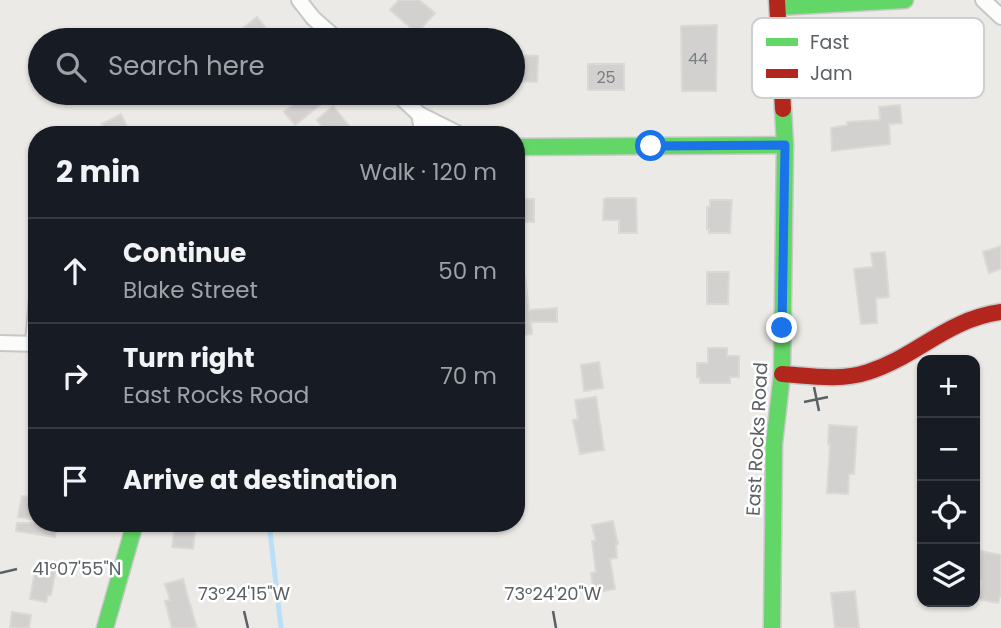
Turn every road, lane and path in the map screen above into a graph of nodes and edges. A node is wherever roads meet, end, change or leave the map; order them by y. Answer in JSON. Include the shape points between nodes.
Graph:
{"nodes":[{"id":1,"x":299,"y":0,"type":"edge"},
{"id":2,"x":905,"y":0,"type":"edge"},
{"id":3,"x":983,"y":0,"type":"edge"},
{"id":4,"x":777,"y":4,"type":"edge"},
{"id":5,"x":1001,"y":17,"type":"edge"},
{"id":6,"x":324,"y":28,"type":"edge"},
{"id":7,"x":782,"y":98,"type":"edge"},
{"id":8,"x":409,"y":105,"type":"edge"},
{"id":9,"x":419,"y":114,"type":"junction"},
{"id":10,"x":422,"y":126,"type":"edge"},
{"id":11,"x":443,"y":126,"type":"edge"},
{"id":12,"x":785,"y":145,"type":"junction"},
{"id":13,"x":525,"y":147,"type":"edge"},
{"id":14,"x":1001,"y":312,"type":"edge"},
{"id":15,"x":0,"y":342,"type":"edge"},
{"id":16,"x":28,"y":343,"type":"edge"},
{"id":17,"x":782,"y":374,"type":"junction"},
{"id":18,"x":132,"y":532,"type":"edge"},
{"id":19,"x":105,"y":628,"type":"edge"},
{"id":20,"x":772,"y":628,"type":"edge"}],
"edges":[{"from":1,"to":6,"type":"street"},
{"from":2,"to":4,"type":"street"},
{"from":3,"to":5,"type":"street"},
{"from":7,"to":12,"type":"street","name":"East Rocks Road"},
{"from":8,"to":9,"type":"street"},
{"from":9,"to":10,"type":"street"},
{"from":9,"to":11,"type":"street"},
{"from":12,"to":13,"type":"street"},
{"from":12,"to":17,"type":"street","name":"East Rocks Road"},
{"from":14,"to":17,"type":"street","via":[[975,315],[952,325],[871,372],[845,378]]},
{"from":15,"to":16,"type":"street"},
{"from":17,"to":20,"type":"street","name":"East Rocks Road","via":[[774,444]]},
{"from":18,"to":19,"type":"street"}]}
